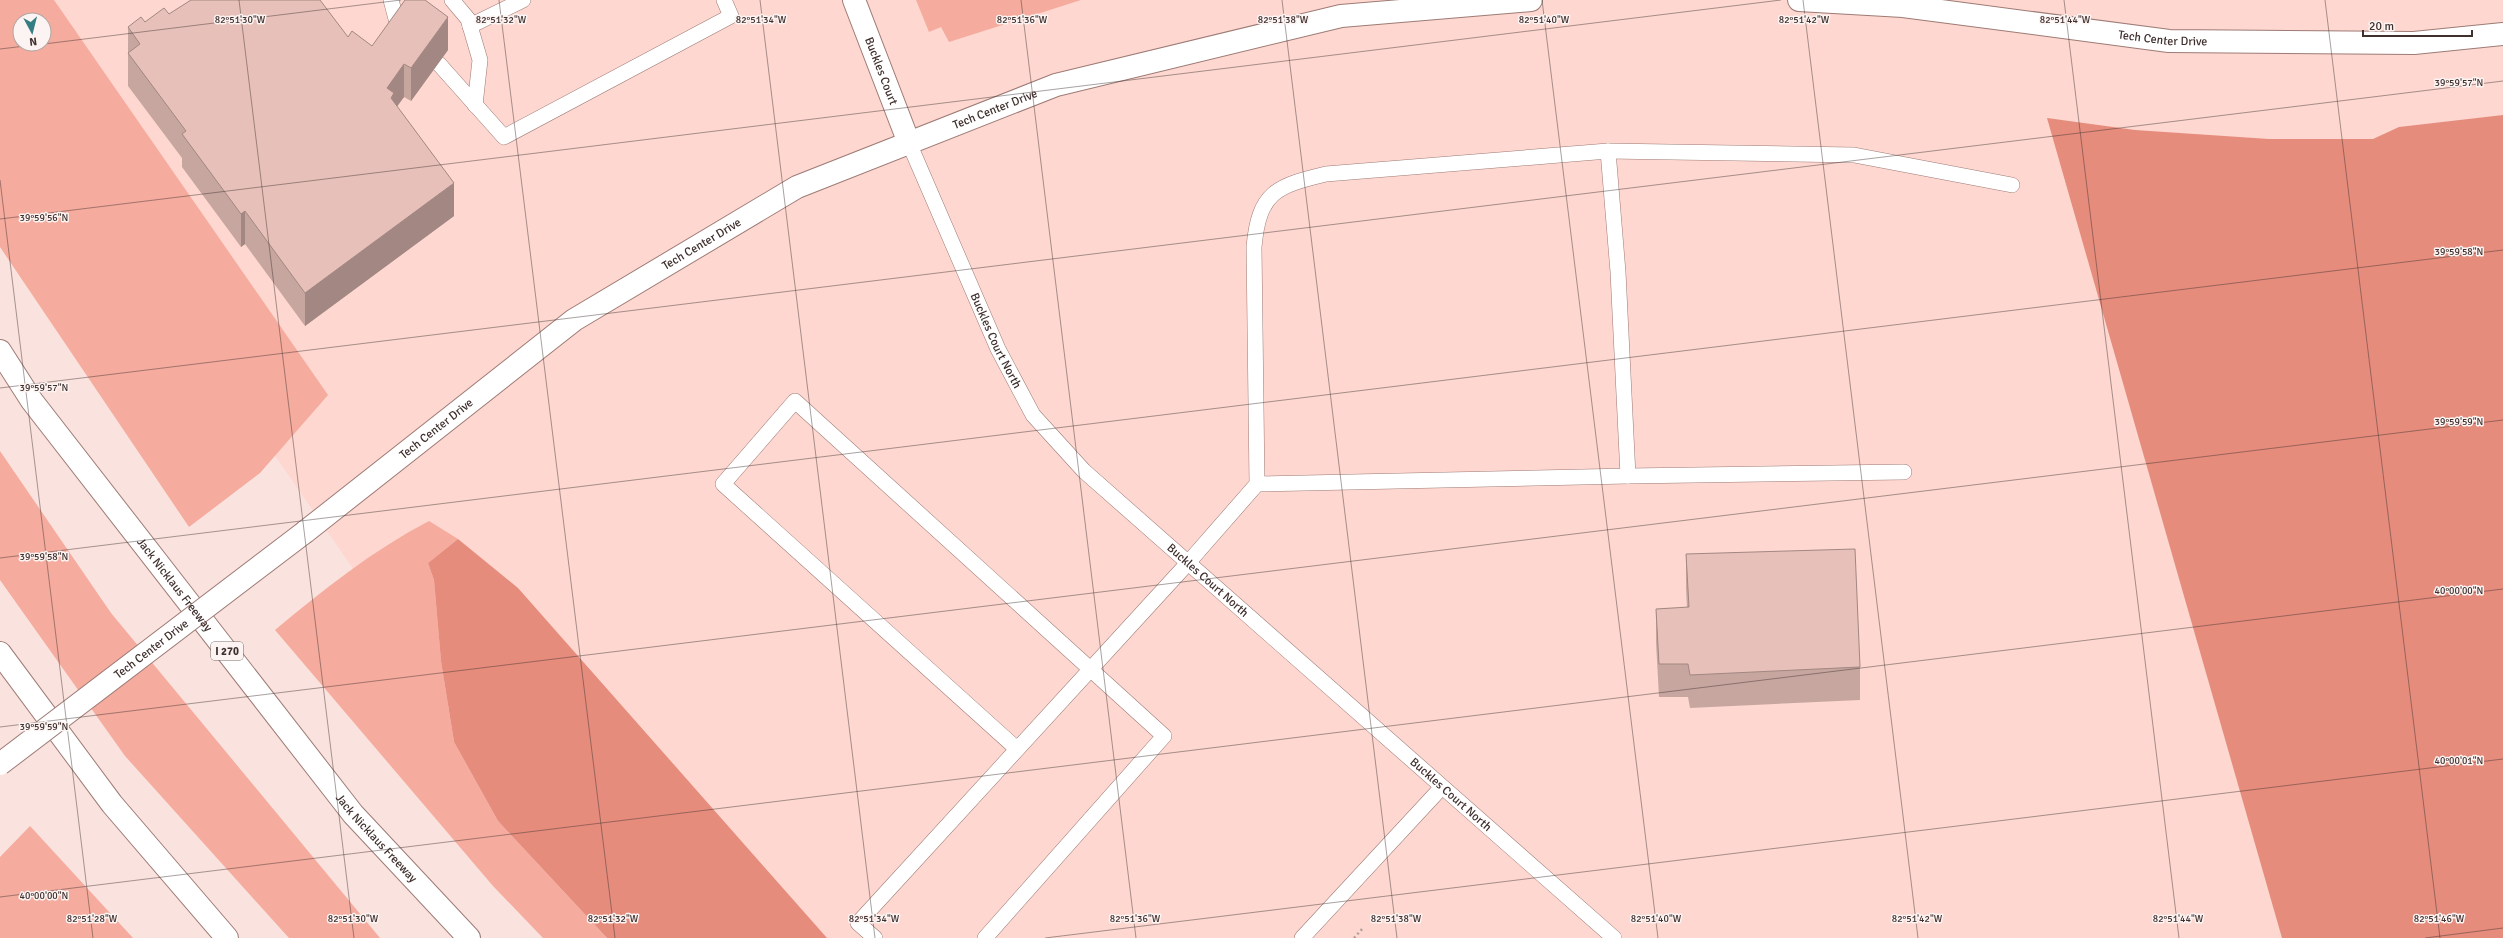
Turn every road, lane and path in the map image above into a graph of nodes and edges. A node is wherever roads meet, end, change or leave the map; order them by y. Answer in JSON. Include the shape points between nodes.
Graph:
{"nodes":[{"id":1,"x":391,"y":0,"type":"edge"},
{"id":2,"x":452,"y":0,"type":"edge"},
{"id":3,"x":524,"y":0,"type":"edge"},
{"id":4,"x":724,"y":0,"type":"edge"},
{"id":5,"x":854,"y":0,"type":"edge"},
{"id":6,"x":1531,"y":0,"type":"edge"},
{"id":7,"x":1799,"y":0,"type":"edge"},
{"id":8,"x":470,"y":26,"type":"junction"},
{"id":9,"x":2503,"y":34,"type":"edge"},
{"id":10,"x":401,"y":39,"type":"edge"},
{"id":11,"x":439,"y":64,"type":"dead end"},
{"id":12,"x":475,"y":105,"type":"junction"},
{"id":13,"x":909,"y":142,"type":"junction"},
{"id":14,"x":1608,"y":151,"type":"junction"},
{"id":15,"x":2012,"y":185,"type":"dead end"},
{"id":16,"x":0,"y":351,"type":"edge"},
{"id":17,"x":1904,"y":472,"type":"dead end"},
{"id":18,"x":1628,"y":476,"type":"junction"},
{"id":19,"x":1257,"y":484,"type":"junction"},
{"id":20,"x":1187,"y":564,"type":"junction"},
{"id":21,"x":0,"y":653,"type":"edge"},
{"id":22,"x":1090,"y":668,"type":"junction"},
{"id":23,"x":1017,"y":749,"type":"junction"},
{"id":24,"x":0,"y":764,"type":"edge"},
{"id":25,"x":1442,"y":788,"type":"junction"},
{"id":26,"x":1363,"y":928,"type":"dead end"},
{"id":27,"x":227,"y":938,"type":"edge"},
{"id":28,"x":469,"y":938,"type":"edge"},
{"id":29,"x":875,"y":938,"type":"edge"},
{"id":30,"x":985,"y":938,"type":"edge"},
{"id":31,"x":1302,"y":938,"type":"edge"},
{"id":32,"x":1354,"y":938,"type":"edge"},
{"id":33,"x":1614,"y":938,"type":"edge"}],
"edges":[{"from":1,"to":10,"type":"lane"},
{"from":2,"to":8,"type":"lane","via":[[468,19]]},
{"from":3,"to":8,"type":"lane"},
{"from":4,"to":12,"type":"lane","via":[[731,16],[504,137]]},
{"from":5,"to":13,"type":"main road","name":"Buckles Court"},
{"from":6,"to":13,"type":"main road","name":"Tech Center Drive","via":[[1341,16],[1056,85]]},
{"from":7,"to":9,"type":"main road","name":"Tech Center Drive","via":[[1903,6],[2169,41],[2414,43]]},
{"from":8,"to":12,"type":"lane","via":[[480,60]]},
{"from":11,"to":12,"type":"lane"},
{"from":13,"to":20,"type":"lane","name":"Buckles Court North","via":[[998,350],[1033,415],[1084,471]]},
{"from":13,"to":24,"type":"main road","name":"Tech Center Drive","bridge":true,"via":[[796,187],[574,320],[305,532]]},
{"from":14,"to":15,"type":"lane","via":[[1854,155]]},
{"from":14,"to":18,"type":"lane","via":[[1618,272]]},
{"from":14,"to":19,"type":"lane","via":[[1326,174],[1288,183],[1271,194],[1255,228],[1254,247]]},
{"from":16,"to":28,"type":"main road","name":"Jack Nicklaus Freeway","number":"I 270","via":[[32,401],[353,814]]},
{"from":17,"to":18,"type":"lane"},
{"from":18,"to":19,"type":"lane"},
{"from":19,"to":20,"type":"lane"},
{"from":20,"to":22,"type":"lane"},
{"from":20,"to":25,"type":"lane","name":"Buckles Court North"},
{"from":21,"to":27,"type":"main road","via":[[112,804]]},
{"from":22,"to":23,"type":"lane"},
{"from":22,"to":23,"type":"lane","via":[[795,401],[723,484]]},
{"from":22,"to":30,"type":"lane","via":[[1164,736]]},
{"from":23,"to":29,"type":"lane","via":[[858,923]]},
{"from":25,"to":31,"type":"lane"},
{"from":25,"to":33,"type":"lane","name":"Buckles Court North"},
{"from":26,"to":32,"type":"path"}]}
